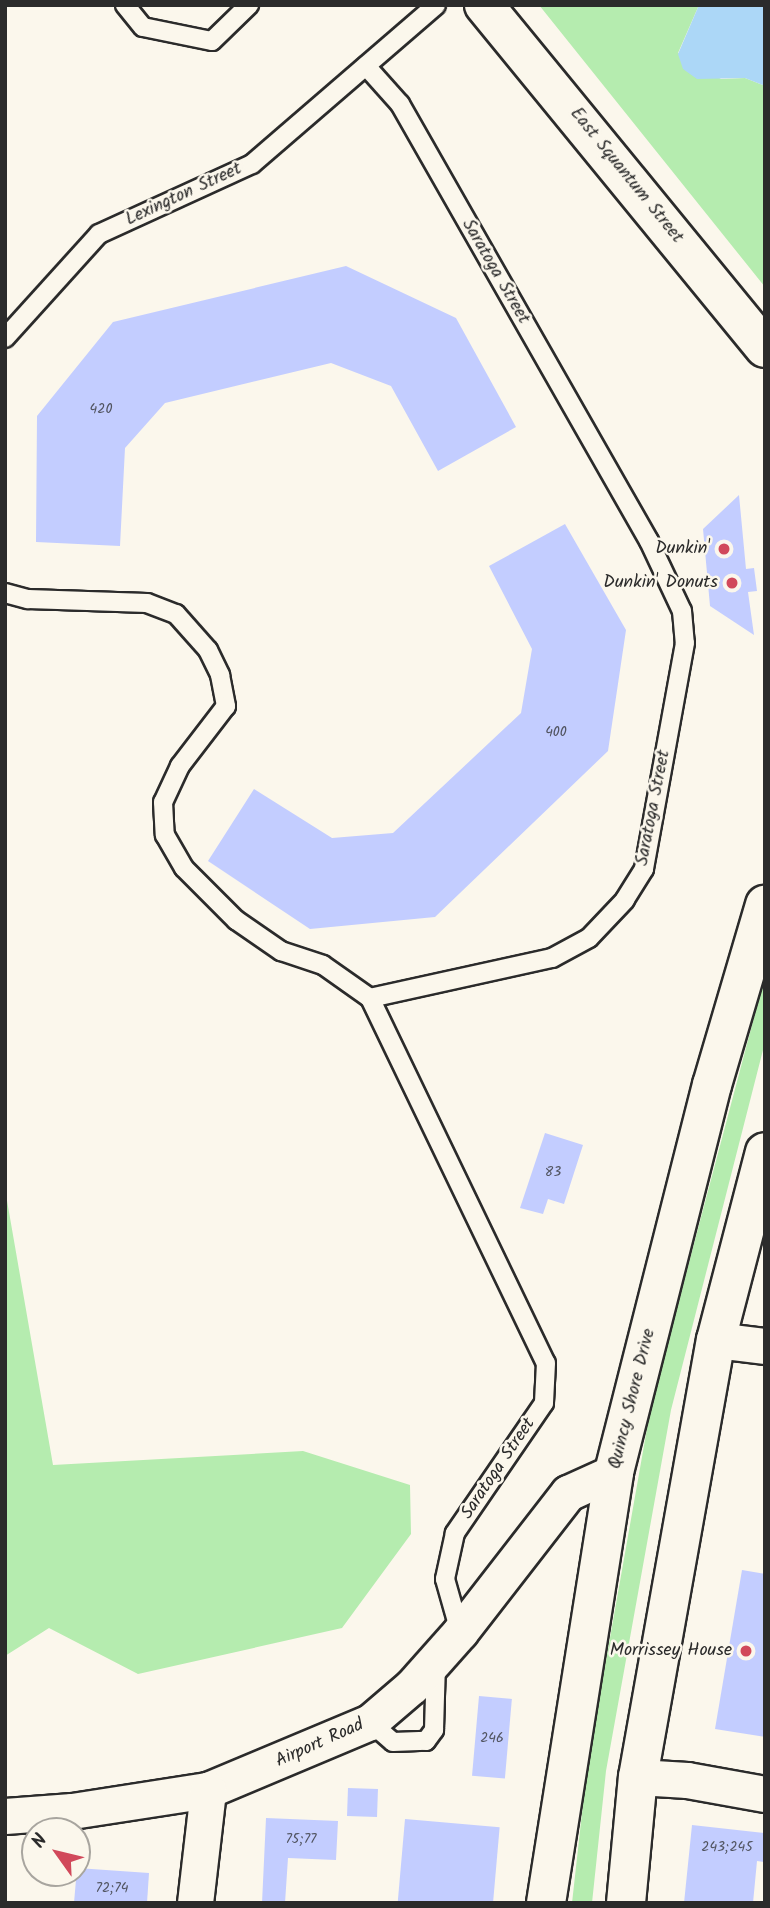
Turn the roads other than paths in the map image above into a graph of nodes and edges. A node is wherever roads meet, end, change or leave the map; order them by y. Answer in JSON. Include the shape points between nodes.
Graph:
{"nodes":[{"id":1,"x":125,"y":5,"type":"edge"},
{"id":2,"x":249,"y":5,"type":"edge"},
{"id":3,"x":436,"y":5,"type":"edge"},
{"id":4,"x":484,"y":5,"type":"edge"},
{"id":5,"x":366,"y":66,"type":"junction"},
{"id":6,"x":5,"y":338,"type":"edge"},
{"id":7,"x":765,"y":348,"type":"edge"},
{"id":8,"x":5,"y":593,"type":"edge"},
{"id":9,"x":765,"y":905,"type":"edge"},
{"id":10,"x":370,"y":998,"type":"junction"},
{"id":11,"x":765,"y":1152,"type":"edge"},
{"id":12,"x":716,"y":1340,"type":"junction"},
{"id":13,"x":765,"y":1346,"type":"edge"},
{"id":14,"x":614,"y":1472,"type":"junction"},
{"id":15,"x":460,"y":1632,"type":"junction"},
{"id":16,"x":436,"y":1659,"type":"junction"},
{"id":17,"x":370,"y":1722,"type":"junction"},
{"id":18,"x":638,"y":1777,"type":"junction"},
{"id":19,"x":208,"y":1790,"type":"junction"},
{"id":20,"x":765,"y":1794,"type":"edge"},
{"id":21,"x":5,"y":1816,"type":"edge"},
{"id":22,"x":195,"y":1903,"type":"edge"},
{"id":23,"x":547,"y":1903,"type":"edge"},
{"id":24,"x":626,"y":1903,"type":"edge"}],
"edges":[{"from":1,"to":2,"type":"lane","via":[[143,27],[212,41]]},
{"from":3,"to":5,"type":"lane","name":"Lexington Street"},
{"from":4,"to":7,"type":"main road","name":"East Squantum Street"},
{"from":5,"to":6,"type":"lane","name":"Lexington Street","via":[[252,164],[99,233]]},
{"from":5,"to":10,"type":"lane","name":"Saratoga Street","via":[[400,104],[649,541],[682,611],[685,643],[644,869],[625,900],[589,938],[552,958]]},
{"from":8,"to":10,"type":"lane","via":[[28,599],[147,603],[176,614],[208,650],[220,675],[226,706],[180,766],[163,802],[165,835],[184,869],[236,920],[281,951],[323,965]]},
{"from":9,"to":14,"type":"main road","name":"Quincy Shore Drive","via":[[712,1084]]},
{"from":10,"to":15,"type":"lane","name":"Saratoga Street","via":[[546,1363],[544,1403],[455,1532],[445,1579]]},
{"from":11,"to":12,"type":"main road"},
{"from":12,"to":13,"type":"street"},
{"from":12,"to":18,"type":"main road"},
{"from":14,"to":15,"type":"street","name":"Airport Road","via":[[568,1493]]},
{"from":14,"to":23,"type":"main road","name":"Quincy Shore Drive"},
{"from":15,"to":16,"type":"street","name":"Airport Road"},
{"from":16,"to":17,"type":"street","name":"Airport Road"},
{"from":16,"to":17,"type":"lane","via":[[434,1730],[426,1741],[393,1742]]},
{"from":17,"to":19,"type":"street","name":"Airport Road"},
{"from":18,"to":20,"type":"street","via":[[687,1780]]},
{"from":18,"to":24,"type":"main road"},
{"from":19,"to":21,"type":"street","name":"Airport Road"},
{"from":19,"to":22,"type":"street"}]}
